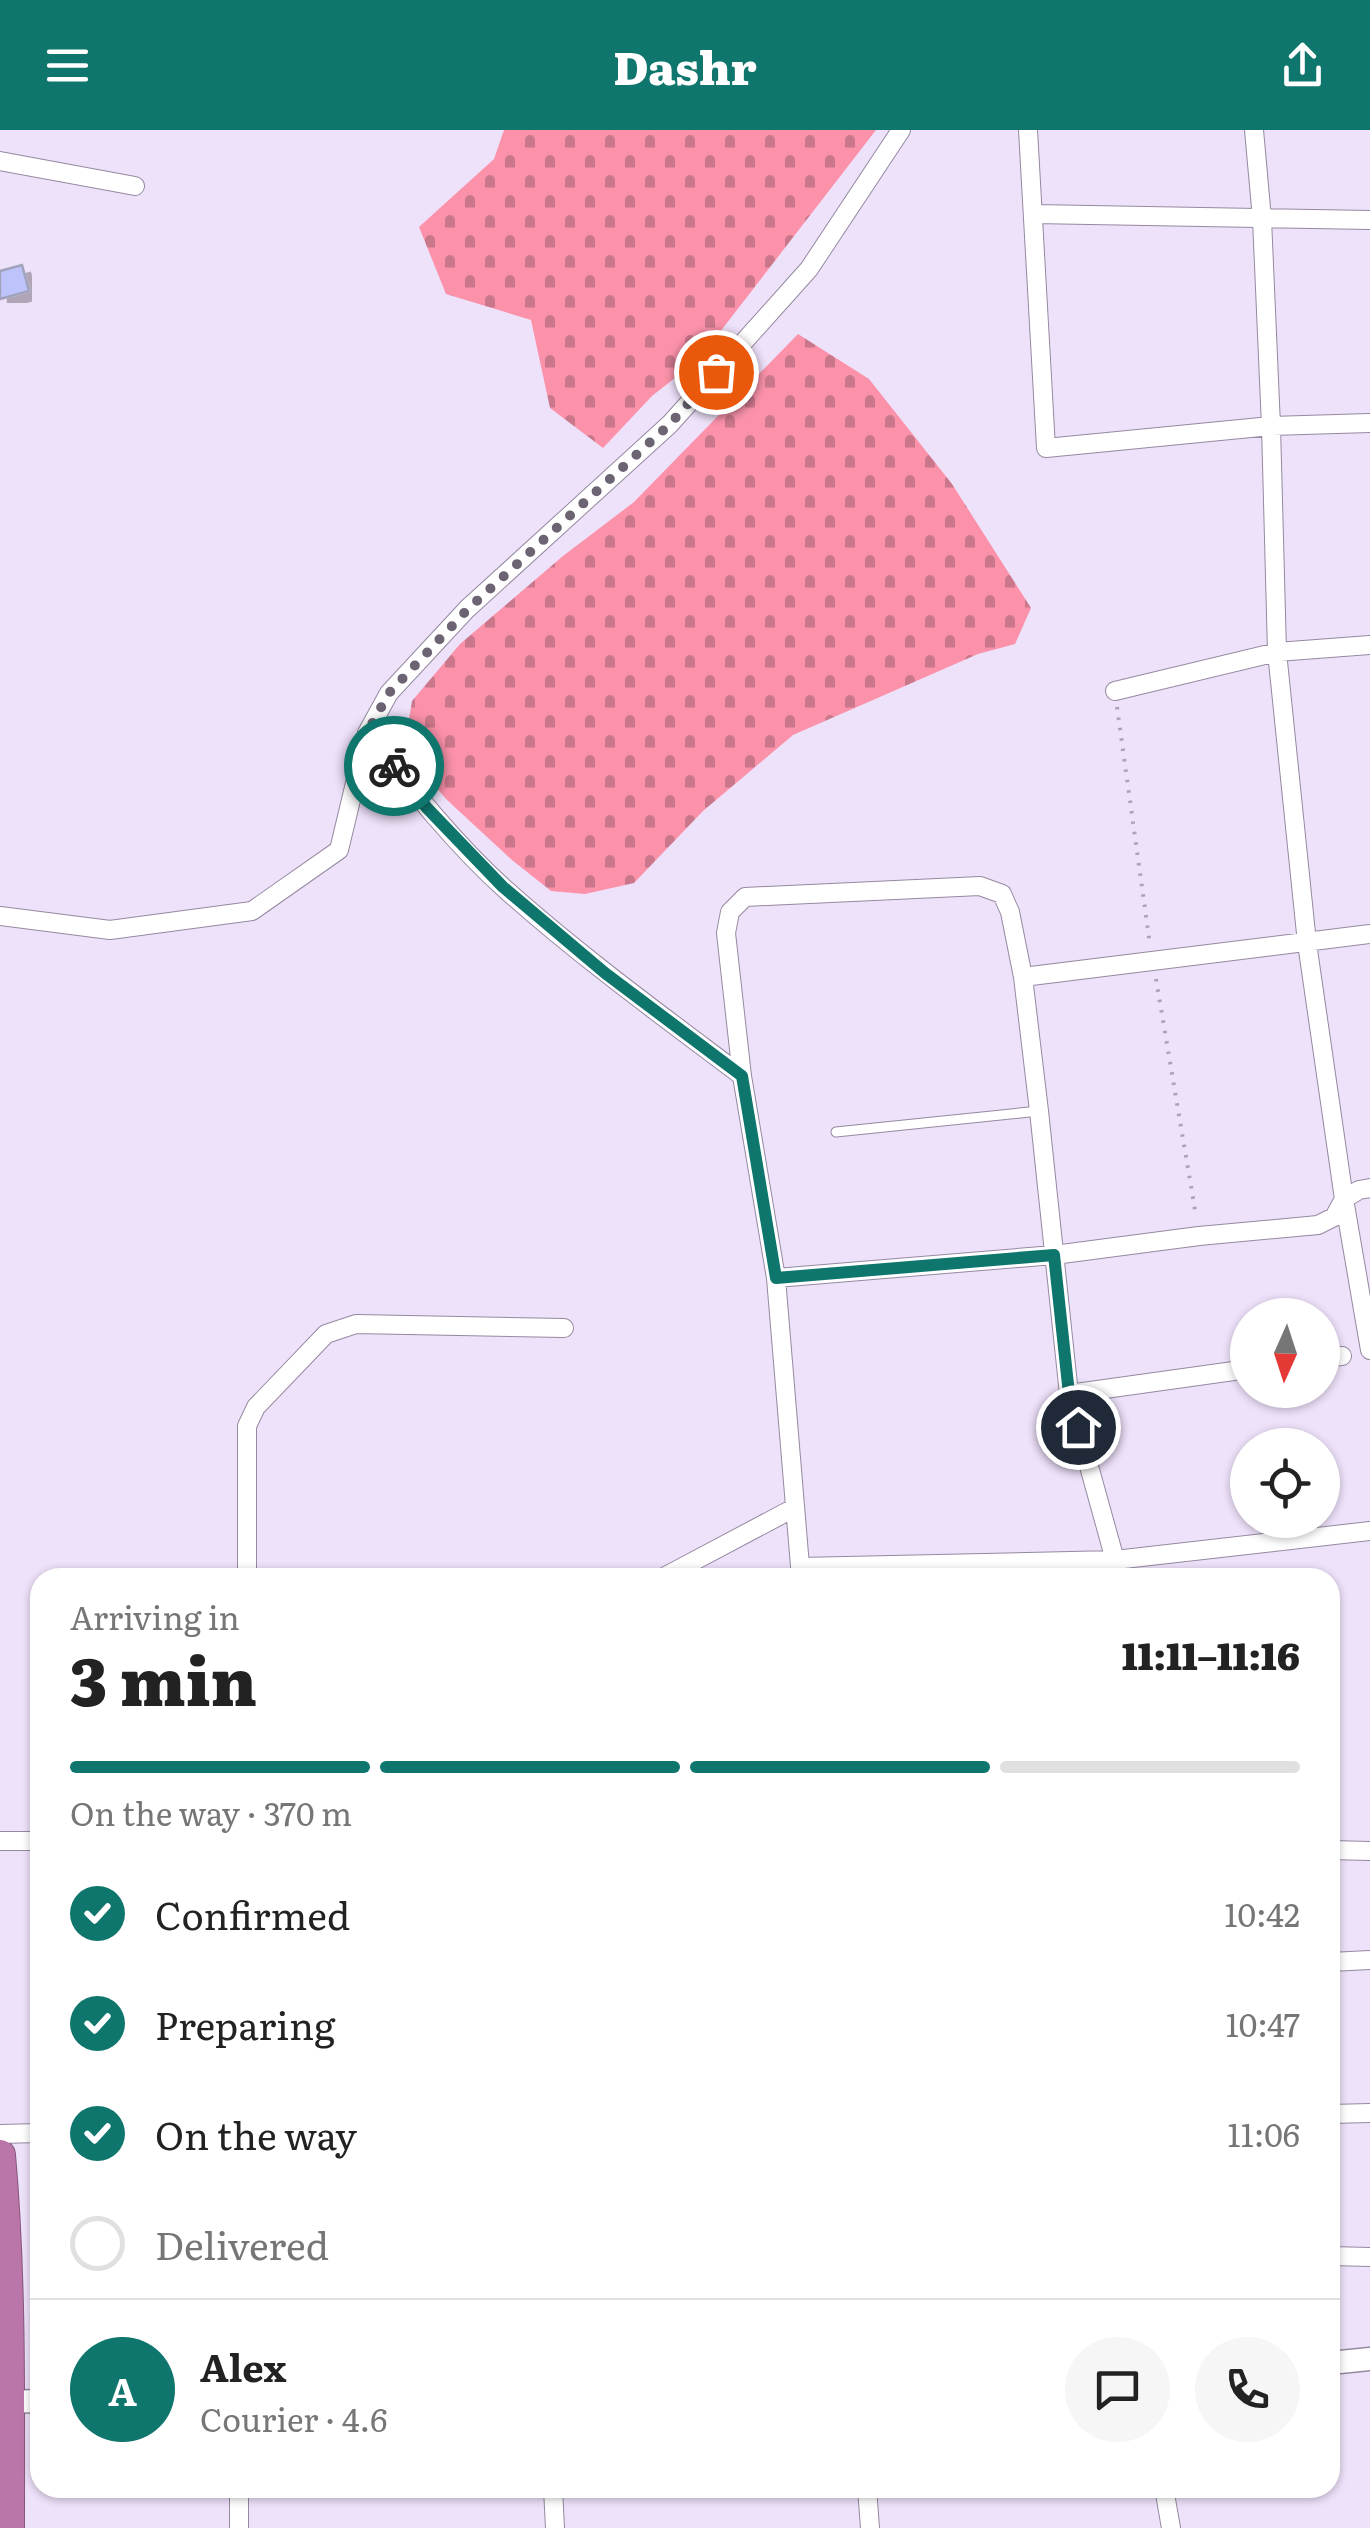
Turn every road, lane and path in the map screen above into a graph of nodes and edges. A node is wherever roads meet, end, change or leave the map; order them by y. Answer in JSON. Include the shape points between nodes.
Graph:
{"nodes":[{"id":1,"x":901,"y":130,"type":"edge"},
{"id":2,"x":1028,"y":130,"type":"edge"},
{"id":3,"x":1254,"y":130,"type":"edge"},
{"id":4,"x":0,"y":162,"type":"edge"},
{"id":5,"x":135,"y":186,"type":"dead end"},
{"id":6,"x":1034,"y":214,"type":"junction"},
{"id":7,"x":1262,"y":219,"type":"junction"},
{"id":8,"x":1370,"y":220,"type":"edge"},
{"id":9,"x":1370,"y":423,"type":"edge"},
{"id":10,"x":1271,"y":426,"type":"junction"},
{"id":11,"x":1370,"y":645,"type":"edge"},
{"id":12,"x":1277,"y":652,"type":"junction"},
{"id":13,"x":1115,"y":691,"type":"dead end"},
{"id":14,"x":367,"y":733,"type":"junction"},
{"id":15,"x":0,"y":916,"type":"edge"},
{"id":16,"x":1370,"y":934,"type":"edge"},
{"id":17,"x":1307,"y":944,"type":"junction"},
{"id":18,"x":1022,"y":977,"type":"junction"},
{"id":19,"x":742,"y":1076,"type":"junction"},
{"id":20,"x":1040,"y":1111,"type":"junction"},
{"id":21,"x":836,"y":1132,"type":"dead end"},
{"id":22,"x":1370,"y":1188,"type":"edge"},
{"id":23,"x":1344,"y":1198,"type":"junction"},
{"id":24,"x":1054,"y":1255,"type":"junction"},
{"id":25,"x":776,"y":1278,"type":"junction"},
{"id":26,"x":564,"y":1328,"type":"dead end"},
{"id":27,"x":1370,"y":1350,"type":"edge"},
{"id":28,"x":1230,"y":1372,"type":"edge"},
{"id":29,"x":1069,"y":1394,"type":"junction"},
{"id":30,"x":794,"y":1508,"type":"junction"},
{"id":31,"x":1370,"y":1531,"type":"edge"},
{"id":32,"x":247,"y":1568,"type":"edge"},
{"id":33,"x":681,"y":1568,"type":"edge"},
{"id":34,"x":800,"y":1568,"type":"edge"},
{"id":35,"x":1114,"y":1568,"type":"edge"},
{"id":36,"x":0,"y":1841,"type":"edge"},
{"id":37,"x":30,"y":1841,"type":"edge"},
{"id":38,"x":1340,"y":1850,"type":"edge"},
{"id":39,"x":1370,"y":1852,"type":"edge"},
{"id":40,"x":1370,"y":1960,"type":"edge"},
{"id":41,"x":1340,"y":1962,"type":"edge"},
{"id":42,"x":1340,"y":2114,"type":"edge"},
{"id":43,"x":1370,"y":2114,"type":"edge"},
{"id":44,"x":30,"y":2133,"type":"edge"},
{"id":45,"x":0,"y":2134,"type":"edge"},
{"id":46,"x":0,"y":2155,"type":"edge"},
{"id":47,"x":3,"y":2249,"type":"edge"},
{"id":48,"x":1340,"y":2256,"type":"edge"},
{"id":49,"x":1370,"y":2257,"type":"edge"},
{"id":50,"x":1370,"y":2360,"type":"edge"},
{"id":51,"x":1340,"y":2362,"type":"edge"},
{"id":52,"x":30,"y":2404,"type":"edge"},
{"id":53,"x":5,"y":2413,"type":"edge"},
{"id":54,"x":239,"y":2498,"type":"edge"},
{"id":55,"x":553,"y":2498,"type":"edge"},
{"id":56,"x":868,"y":2498,"type":"edge"},
{"id":57,"x":1166,"y":2498,"type":"edge"},
{"id":58,"x":8,"y":2528,"type":"edge"},
{"id":59,"x":239,"y":2528,"type":"edge"},
{"id":60,"x":556,"y":2528,"type":"edge"},
{"id":61,"x":870,"y":2528,"type":"edge"},
{"id":62,"x":1171,"y":2528,"type":"edge"}],
"edges":[{"from":1,"to":14,"type":"street","via":[[809,268],[670,424],[468,609],[389,693]]},
{"from":2,"to":6,"type":"street"},
{"from":3,"to":7,"type":"street"},
{"from":4,"to":5,"type":"street"},
{"from":6,"to":7,"type":"street"},
{"from":6,"to":10,"type":"street","via":[[1046,448]]},
{"from":7,"to":8,"type":"street"},
{"from":7,"to":10,"type":"street"},
{"from":9,"to":10,"type":"street"},
{"from":10,"to":12,"type":"street"},
{"from":11,"to":12,"type":"street"},
{"from":12,"to":13,"type":"street"},
{"from":12,"to":17,"type":"street"},
{"from":14,"to":15,"type":"street","via":[[339,850],[252,910],[110,930]]},
{"from":14,"to":19,"type":"street","via":[[503,887]]},
{"from":16,"to":17,"type":"street"},
{"from":17,"to":18,"type":"street"},
{"from":17,"to":23,"type":"street"},
{"from":18,"to":19,"type":"street","via":[[1002,894],[980,886],[745,897],[730,912],[726,934]]},
{"from":18,"to":20,"type":"street"},
{"from":19,"to":25,"type":"street"},
{"from":20,"to":21,"type":"lane"},
{"from":20,"to":24,"type":"street"},
{"from":22,"to":23,"type":"street"},
{"from":23,"to":24,"type":"street","via":[[1334,1217],[1318,1224]]},
{"from":23,"to":27,"type":"street"},
{"from":24,"to":25,"type":"street"},
{"from":24,"to":29,"type":"street"},
{"from":25,"to":30,"type":"street"},
{"from":26,"to":32,"type":"street","via":[[356,1324],[326,1334],[246,1426]]},
{"from":28,"to":29,"type":"street"},
{"from":29,"to":35,"type":"street"},
{"from":30,"to":33,"type":"street"},
{"from":30,"to":34,"type":"street"},
{"from":31,"to":35,"type":"street"},
{"from":36,"to":37,"type":"street"},
{"from":38,"to":39,"type":"street"},
{"from":40,"to":41,"type":"street"},
{"from":42,"to":43,"type":"street"},
{"from":44,"to":45,"type":"street"},
{"from":46,"to":47,"type":"highway"},
{"from":47,"to":53,"type":"highway"},
{"from":48,"to":49,"type":"street"},
{"from":50,"to":51,"type":"main road"},
{"from":52,"to":53,"type":"main road"},
{"from":53,"to":58,"type":"highway"},
{"from":54,"to":59,"type":"street"},
{"from":55,"to":60,"type":"street"},
{"from":56,"to":61,"type":"street"},
{"from":57,"to":62,"type":"street"}]}
